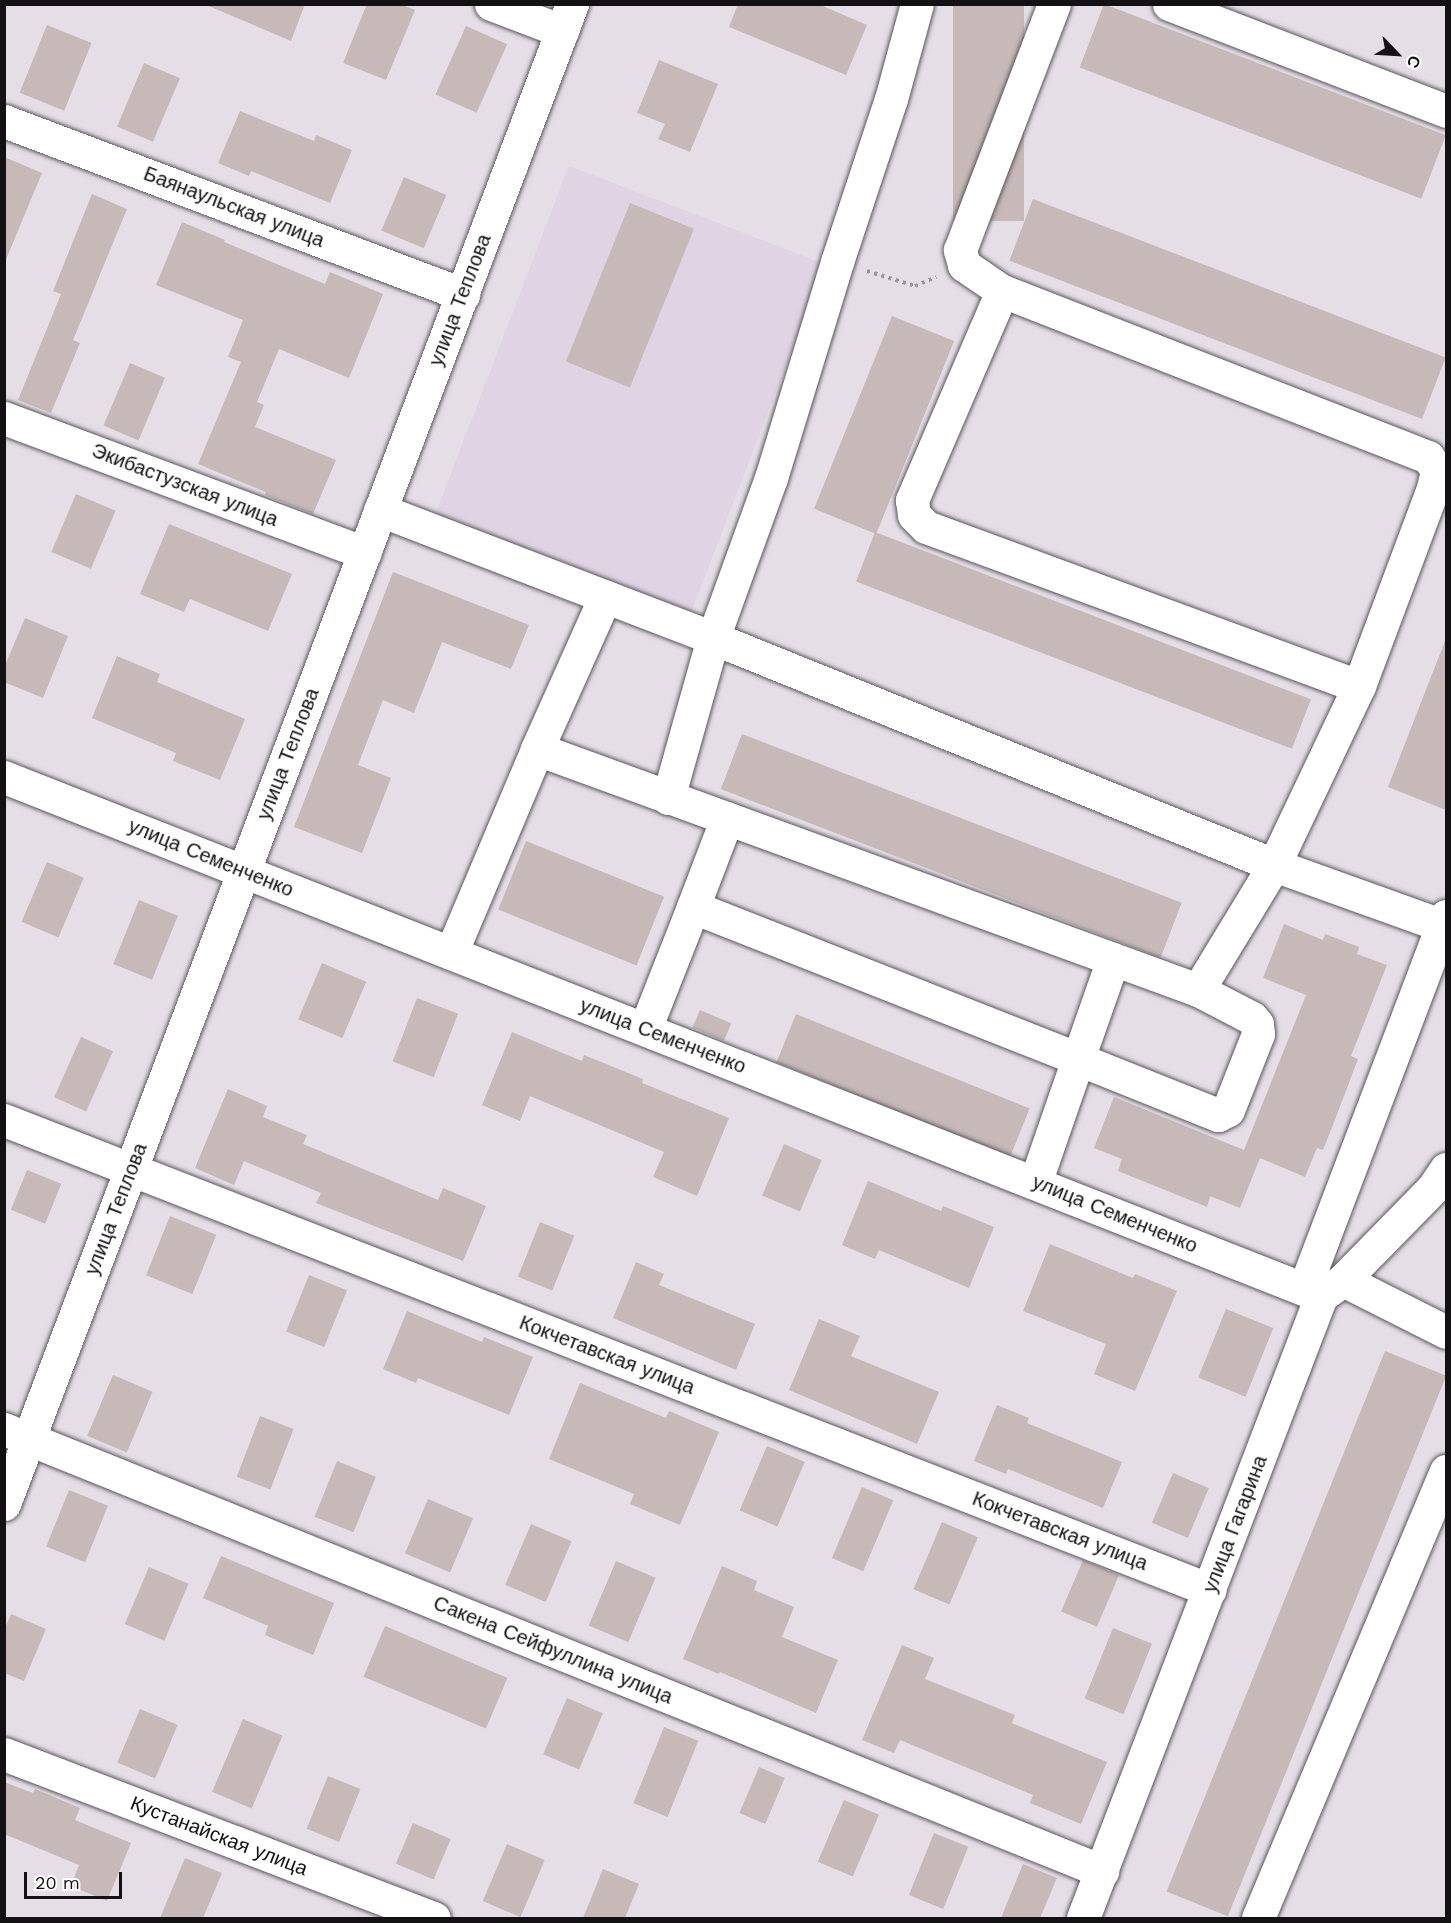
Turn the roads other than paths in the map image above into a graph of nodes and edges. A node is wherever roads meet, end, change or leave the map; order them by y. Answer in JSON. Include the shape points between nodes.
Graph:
{"nodes":[{"id":1,"x":491,"y":4,"type":"edge"},
{"id":2,"x":917,"y":4,"type":"edge"},
{"id":3,"x":1054,"y":4,"type":"edge"},
{"id":4,"x":1169,"y":4,"type":"edge"},
{"id":5,"x":567,"y":18,"type":"edge"},
{"id":6,"x":1446,"y":111,"type":"edge"},
{"id":7,"x":4,"y":121,"type":"edge"},
{"id":8,"x":1002,"y":291,"type":"junction"},
{"id":9,"x":463,"y":294,"type":"junction"},
{"id":10,"x":4,"y":418,"type":"edge"},
{"id":11,"x":380,"y":510,"type":"junction"},
{"id":12,"x":365,"y":553,"type":"junction"},
{"id":13,"x":605,"y":597,"type":"junction"},
{"id":14,"x":713,"y":638,"type":"junction"},
{"id":15,"x":1359,"y":686,"type":"junction"},
{"id":16,"x":537,"y":749,"type":"junction"},
{"id":17,"x":4,"y":777,"type":"edge"},
{"id":18,"x":668,"y":798,"type":"junction"},
{"id":19,"x":727,"y":818,"type":"junction"},
{"id":20,"x":1274,"y":865,"type":"junction"},
{"id":21,"x":244,"y":871,"type":"junction"},
{"id":22,"x":693,"y":908,"type":"junction"},
{"id":23,"x":1445,"y":923,"type":"edge"},
{"id":24,"x":451,"y":953,"type":"junction"},
{"id":25,"x":1113,"y":959,"type":"junction"},
{"id":26,"x":1198,"y":990,"type":"junction"},
{"id":27,"x":645,"y":1029,"type":"junction"},
{"id":28,"x":1078,"y":1059,"type":"junction"},
{"id":29,"x":4,"y":1120,"type":"edge"},
{"id":30,"x":1446,"y":1169,"type":"edge"},
{"id":31,"x":131,"y":1170,"type":"junction"},
{"id":32,"x":1035,"y":1183,"type":"junction"},
{"id":33,"x":1323,"y":1288,"type":"junction"},
{"id":34,"x":1446,"y":1332,"type":"edge"},
{"id":35,"x":17,"y":1434,"type":"edge"},
{"id":36,"x":1446,"y":1471,"type":"edge"},
{"id":37,"x":4,"y":1504,"type":"edge"},
{"id":38,"x":1210,"y":1590,"type":"junction"},
{"id":39,"x":4,"y":1754,"type":"edge"},
{"id":40,"x":1102,"y":1871,"type":"junction"},
{"id":41,"x":434,"y":1918,"type":"edge"},
{"id":42,"x":1083,"y":1918,"type":"edge"},
{"id":43,"x":1258,"y":1918,"type":"edge"}],
"edges":[{"from":1,"to":5,"type":"street"},
{"from":2,"to":14,"type":"street","via":[[891,99],[771,478]]},
{"from":3,"to":8,"type":"street","via":[[960,250],[964,265]]},
{"from":4,"to":6,"type":"street"},
{"from":5,"to":9,"type":"street","name":"улица Теплова"},
{"from":7,"to":9,"type":"street","name":"Баянаульская улица"},
{"from":8,"to":15,"type":"street","via":[[1428,456],[1437,470],[1433,488]]},
{"from":8,"to":15,"type":"street","via":[[912,500],[914,515],[926,527]]},
{"from":9,"to":11,"type":"street","name":"улица Теплова"},
{"from":10,"to":12,"type":"street","name":"Экибастузская улица"},
{"from":11,"to":12,"type":"street","name":"улица Теплова"},
{"from":11,"to":13,"type":"street"},
{"from":12,"to":21,"type":"street","name":"улица Теплова"},
{"from":13,"to":14,"type":"street"},
{"from":13,"to":16,"type":"street"},
{"from":14,"to":18,"type":"street"},
{"from":14,"to":20,"type":"street"},
{"from":15,"to":20,"type":"street"},
{"from":16,"to":18,"type":"street"},
{"from":16,"to":24,"type":"street"},
{"from":17,"to":21,"type":"street","name":"улица Семенченко"},
{"from":18,"to":19,"type":"street"},
{"from":19,"to":22,"type":"street"},
{"from":19,"to":25,"type":"street"},
{"from":20,"to":23,"type":"street"},
{"from":20,"to":26,"type":"street"},
{"from":21,"to":24,"type":"street","name":"улица Семенченко"},
{"from":21,"to":31,"type":"street","name":"улица Теплова"},
{"from":22,"to":27,"type":"street"},
{"from":22,"to":28,"type":"street"},
{"from":23,"to":33,"type":"street"},
{"from":24,"to":27,"type":"street","name":"улица Семенченко"},
{"from":25,"to":26,"type":"street"},
{"from":25,"to":28,"type":"street"},
{"from":26,"to":28,"type":"street","via":[[1257,1024],[1258,1034],[1224,1114],[1218,1115]]},
{"from":27,"to":32,"type":"street","name":"улица Семенченко"},
{"from":28,"to":32,"type":"street"},
{"from":29,"to":31,"type":"street","name":"Кокчетавская улица"},
{"from":30,"to":33,"type":"street","name":"улица Гагарина","via":[[1433,1188]]},
{"from":31,"to":35,"type":"street","name":"улица Теплова"},
{"from":31,"to":38,"type":"street","name":"Кокчетавская улица"},
{"from":32,"to":33,"type":"street","name":"улица Семенченко"},
{"from":33,"to":34,"type":"street","name":"улица Семенченко"},
{"from":33,"to":38,"type":"street","name":"улица Гагарина"},
{"from":35,"to":37,"type":"street","name":"улица Теплова"},
{"from":35,"to":40,"type":"street","name":"Сакена Сейфуллина улица"},
{"from":36,"to":43,"type":"street"},
{"from":38,"to":40,"type":"street","name":"улица Гагарина"},
{"from":39,"to":41,"type":"street","name":"Кустанайская улица"},
{"from":40,"to":42,"type":"street","name":"улица Гагарина"}]}
